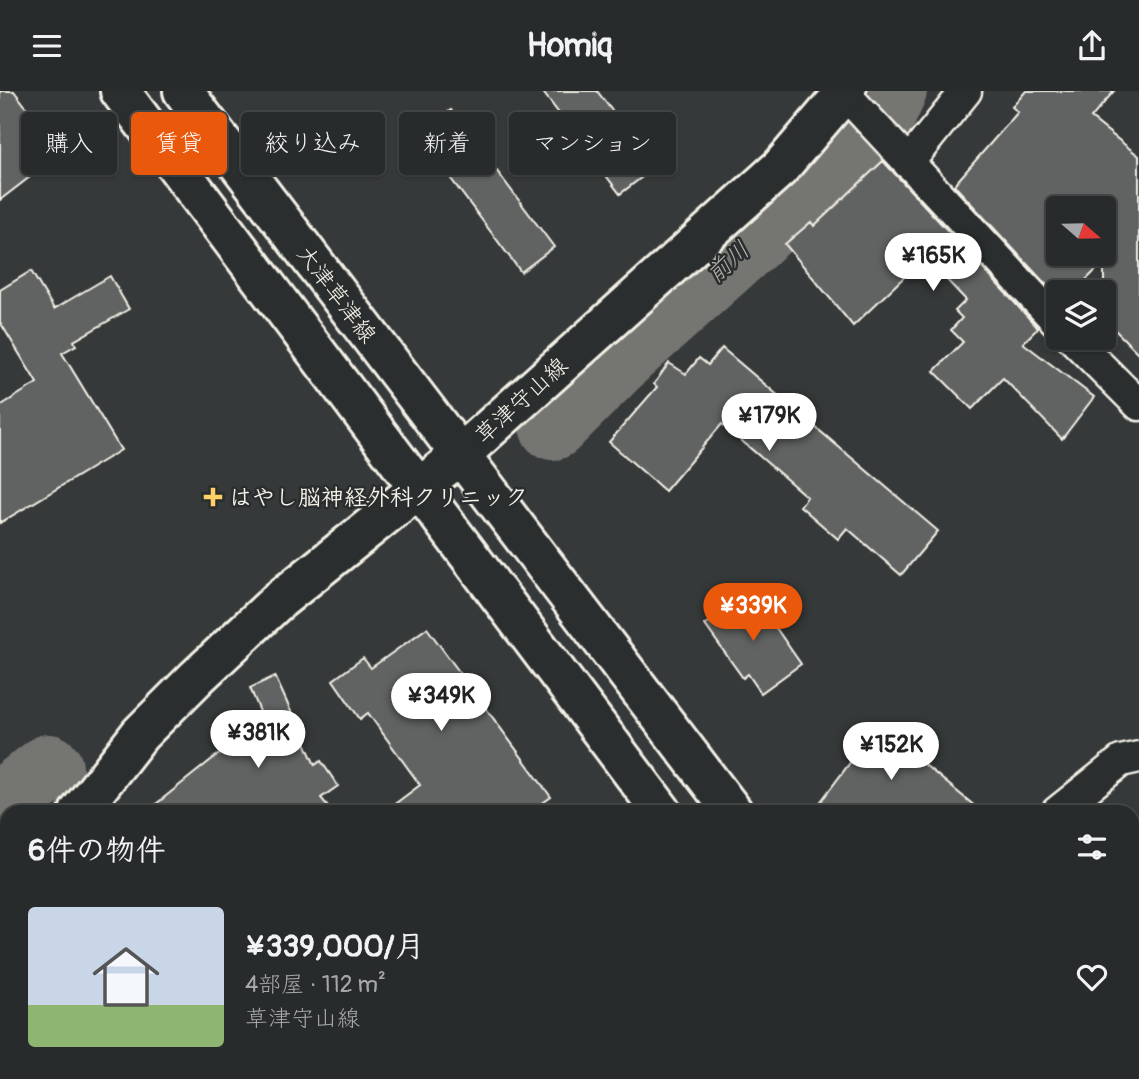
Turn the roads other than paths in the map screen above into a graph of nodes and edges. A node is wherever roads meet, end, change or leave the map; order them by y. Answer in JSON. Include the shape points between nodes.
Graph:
{"nodes":[{"id":1,"x":120,"y":91,"type":"edge"},
{"id":2,"x":183,"y":91,"type":"edge"},
{"id":3,"x":966,"y":91,"type":"edge"},
{"id":4,"x":845,"y":92,"type":"edge"},
{"id":5,"x":908,"y":163,"type":"junction"},
{"id":6,"x":1046,"y":310,"type":"edge"},
{"id":7,"x":1085,"y":350,"type":"edge"},
{"id":8,"x":1136,"y":395,"type":"edge"},
{"id":9,"x":459,"y":456,"type":"junction"},
{"id":10,"x":417,"y":487,"type":"junction"},
{"id":11,"x":1139,"y":757,"type":"edge"},
{"id":12,"x":84,"y":805,"type":"edge"},
{"id":13,"x":657,"y":805,"type":"edge"},
{"id":14,"x":728,"y":805,"type":"edge"},
{"id":15,"x":1066,"y":805,"type":"edge"}],
"edges":[{"from":1,"to":10,"type":"main road"},
{"from":2,"to":9,"type":"main road","name":"大津草津線"},
{"from":3,"to":5,"type":"street"},
{"from":4,"to":5,"type":"street"},
{"from":4,"to":9,"type":"main road","name":"草津守山線","via":[[780,168]]},
{"from":5,"to":6,"type":"street"},
{"from":7,"to":8,"type":"street"},
{"from":9,"to":10,"type":"main road"},
{"from":9,"to":14,"type":"main road","name":"草津守山線"},
{"from":10,"to":12,"type":"main road","via":[[277,602],[197,677],[140,734]]},
{"from":10,"to":13,"type":"main road"},
{"from":11,"to":15,"type":"street","via":[[1121,761]]}]}
